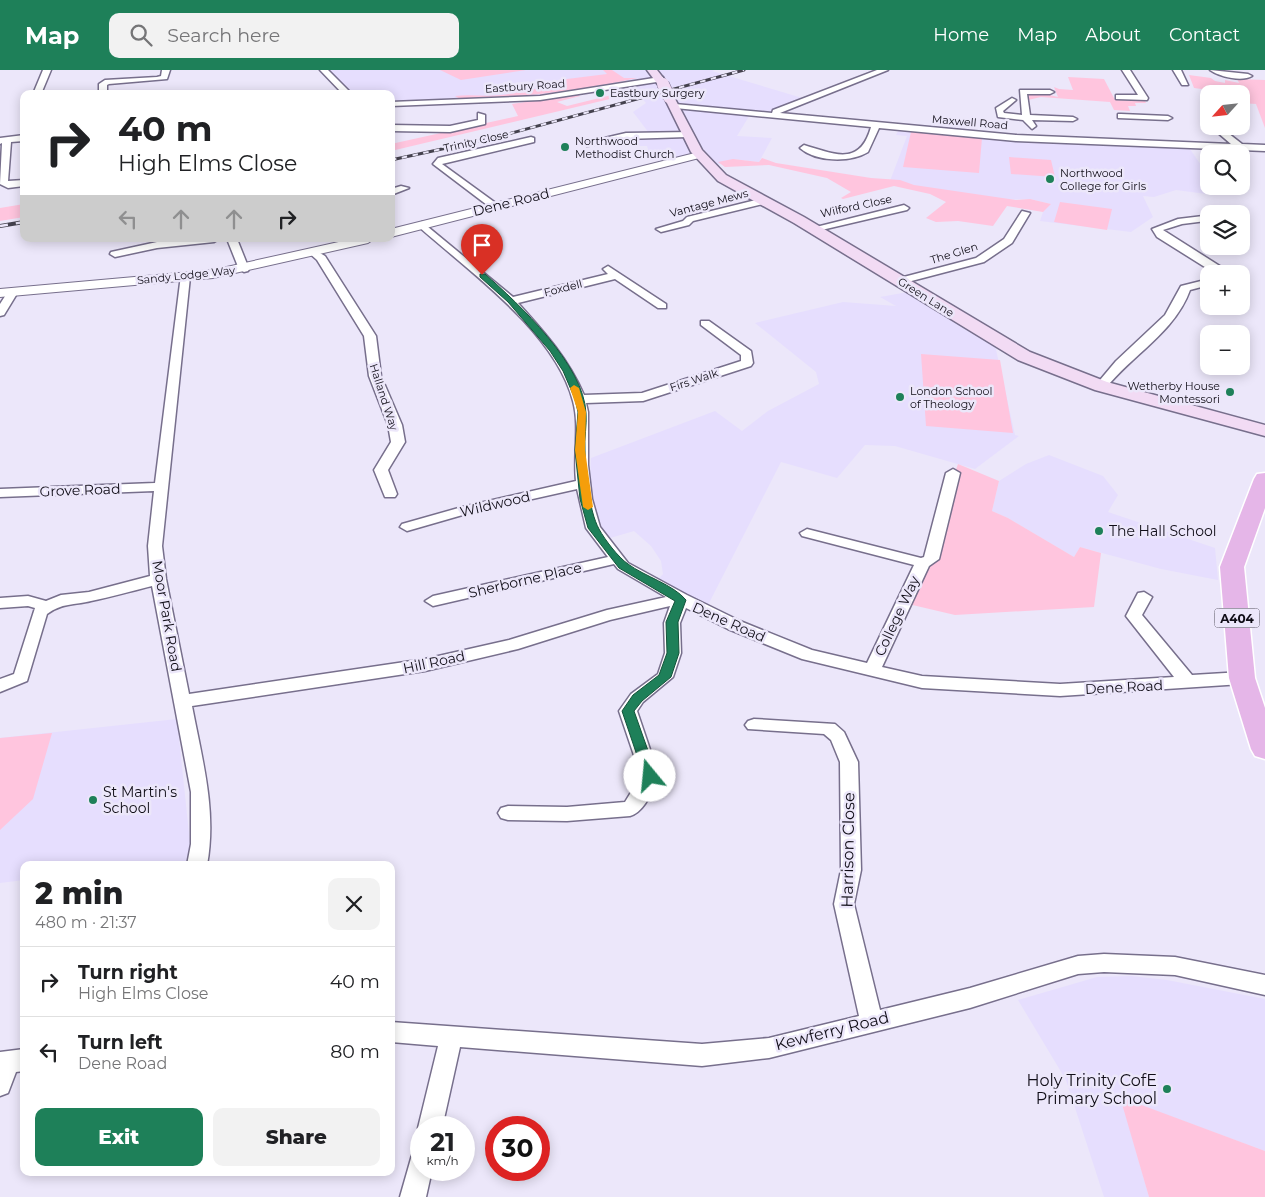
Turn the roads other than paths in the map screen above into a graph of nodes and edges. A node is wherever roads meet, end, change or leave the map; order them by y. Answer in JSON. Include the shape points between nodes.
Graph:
{"nodes":[{"id":1,"x":47,"y":70,"type":"edge"},
{"id":2,"x":166,"y":70,"type":"edge"},
{"id":3,"x":324,"y":70,"type":"edge"},
{"id":4,"x":652,"y":70,"type":"edge"},
{"id":5,"x":884,"y":70,"type":"edge"},
{"id":6,"x":1126,"y":70,"type":"edge"},
{"id":7,"x":1177,"y":70,"type":"edge"},
{"id":8,"x":1214,"y":70,"type":"edge"},
{"id":9,"x":1248,"y":76,"type":"dead end"},
{"id":10,"x":662,"y":81,"type":"junction"},
{"id":11,"x":1185,"y":83,"type":"dead end"},
{"id":12,"x":38,"y":90,"type":"edge"},
{"id":13,"x":103,"y":90,"type":"edge"},
{"id":14,"x":344,"y":90,"type":"edge"},
{"id":15,"x":1050,"y":92,"type":"dead end"},
{"id":16,"x":1119,"y":97,"type":"dead end"},
{"id":17,"x":1012,"y":100,"type":"dead end"},
{"id":18,"x":672,"y":102,"type":"junction"},
{"id":19,"x":395,"y":104,"type":"edge"},
{"id":20,"x":1164,"y":105,"type":"dead end"},
{"id":21,"x":771,"y":114,"type":"junction"},
{"id":22,"x":481,"y":115,"type":"dead end"},
{"id":23,"x":1121,"y":116,"type":"dead end"},
{"id":24,"x":1026,"y":118,"type":"junction"},
{"id":25,"x":1168,"y":118,"type":"junction"},
{"id":26,"x":1073,"y":119,"type":"dead end"},
{"id":27,"x":876,"y":124,"type":"junction"},
{"id":28,"x":395,"y":128,"type":"edge"},
{"id":29,"x":687,"y":134,"type":"junction"},
{"id":30,"x":1225,"y":135,"type":"edge"},
{"id":31,"x":20,"y":137,"type":"edge"},
{"id":32,"x":2,"y":138,"type":"edge"},
{"id":33,"x":1039,"y":139,"type":"junction"},
{"id":34,"x":531,"y":140,"type":"dead end"},
{"id":35,"x":1165,"y":142,"type":"junction"},
{"id":36,"x":587,"y":143,"type":"dead end"},
{"id":37,"x":1220,"y":145,"type":"edge"},
{"id":38,"x":1238,"y":145,"type":"edge"},
{"id":39,"x":1250,"y":147,"type":"edge"},
{"id":40,"x":804,"y":148,"type":"dead end"},
{"id":41,"x":1265,"y":148,"type":"edge"},
{"id":42,"x":699,"y":155,"type":"junction"},
{"id":43,"x":20,"y":184,"type":"edge"},
{"id":44,"x":4,"y":186,"type":"edge"},
{"id":45,"x":404,"y":188,"type":"dead end"},
{"id":46,"x":395,"y":191,"type":"edge"},
{"id":47,"x":764,"y":201,"type":"junction"},
{"id":48,"x":494,"y":206,"type":"junction"},
{"id":49,"x":904,"y":208,"type":"dead end"},
{"id":50,"x":1025,"y":213,"type":"dead end"},
{"id":51,"x":1200,"y":219,"type":"edge"},
{"id":52,"x":422,"y":225,"type":"junction"},
{"id":53,"x":661,"y":229,"type":"dead end"},
{"id":54,"x":813,"y":229,"type":"junction"},
{"id":55,"x":395,"y":232,"type":"edge"},
{"id":56,"x":185,"y":242,"type":"edge"},
{"id":57,"x":233,"y":242,"type":"edge"},
{"id":58,"x":355,"y":242,"type":"edge"},
{"id":59,"x":313,"y":252,"type":"junction"},
{"id":60,"x":115,"y":254,"type":"dead end"},
{"id":61,"x":1212,"y":265,"type":"edge"},
{"id":62,"x":244,"y":269,"type":"junction"},
{"id":63,"x":612,"y":272,"type":"joint"},
{"id":64,"x":185,"y":277,"type":"junction"},
{"id":65,"x":900,"y":281,"type":"junction"},
{"id":66,"x":1200,"y":284,"type":"edge"},
{"id":67,"x":6,"y":293,"type":"edge"},
{"id":68,"x":511,"y":300,"type":"junction"},
{"id":69,"x":662,"y":306,"type":"dead end"},
{"id":70,"x":0,"y":313,"type":"edge"},
{"id":71,"x":705,"y":323,"type":"dead end"},
{"id":72,"x":1101,"y":386,"type":"junction"},
{"id":73,"x":579,"y":399,"type":"junction"},
{"id":74,"x":1265,"y":431,"type":"edge"},
{"id":75,"x":953,"y":473,"type":"dead end"},
{"id":76,"x":584,"y":484,"type":"junction"},
{"id":77,"x":1264,"y":486,"type":"edge"},
{"id":78,"x":160,"y":487,"type":"junction"},
{"id":79,"x":0,"y":493,"type":"edge"},
{"id":80,"x":390,"y":494,"type":"dead end"},
{"id":81,"x":407,"y":527,"type":"dead end"},
{"id":82,"x":807,"y":533,"type":"dead end"},
{"id":83,"x":617,"y":559,"type":"junction"},
{"id":84,"x":923,"y":563,"type":"junction"},
{"id":85,"x":158,"y":579,"type":"junction"},
{"id":86,"x":1144,"y":597,"type":"dead end"},
{"id":87,"x":681,"y":600,"type":"junction"},
{"id":88,"x":433,"y":601,"type":"dead end"},
{"id":89,"x":0,"y":603,"type":"edge"},
{"id":90,"x":46,"y":606,"type":"junction"},
{"id":91,"x":872,"y":670,"type":"junction"},
{"id":92,"x":1242,"y":678,"type":"junction"},
{"id":93,"x":1189,"y":683,"type":"junction"},
{"id":94,"x":0,"y":686,"type":"edge"},
{"id":95,"x":182,"y":701,"type":"junction"},
{"id":96,"x":754,"y":725,"type":"dead end"},
{"id":97,"x":1265,"y":749,"type":"edge"},
{"id":98,"x":508,"y":813,"type":"dead end"},
{"id":99,"x":199,"y":861,"type":"edge"},
{"id":100,"x":1265,"y":984,"type":"edge"},
{"id":101,"x":871,"y":1021,"type":"junction"},
{"id":102,"x":395,"y":1032,"type":"edge"},
{"id":103,"x":451,"y":1037,"type":"junction"},
{"id":104,"x":10,"y":1062,"type":"edge"},
{"id":105,"x":0,"y":1085,"type":"edge"},
{"id":106,"x":433,"y":1116,"type":"edge"},
{"id":107,"x":417,"y":1181,"type":"edge"},
{"id":108,"x":413,"y":1197,"type":"edge"}],
"edges":[{"from":1,"to":12,"type":"street"},
{"from":2,"to":13,"type":"street","via":[[164,77],[157,79],[108,82],[103,84]]},
{"from":3,"to":14,"type":"street"},
{"from":4,"to":10,"type":"main road","name":"Green Lane"},
{"from":5,"to":21,"type":"street"},
{"from":6,"to":16,"type":"street","via":[[1144,98]]},
{"from":7,"to":11,"type":"street"},
{"from":8,"to":9,"type":"street"},
{"from":10,"to":18,"type":"main road","name":"Green Lane","bridge":true},
{"from":10,"to":19,"type":"street","name":"Eastbury Road","via":[[540,98]]},
{"from":15,"to":24,"type":"street","via":[[1023,92]]},
{"from":17,"to":24,"type":"street","via":[[1002,106],[1000,115]]},
{"from":18,"to":21,"type":"street","name":"Maxwell Road"},
{"from":18,"to":29,"type":"main road","name":"Green Lane"},
{"from":20,"to":25,"type":"street"},
{"from":21,"to":27,"type":"street","name":"Maxwell Road"},
{"from":22,"to":28,"type":"street","via":[[482,122],[463,127]]},
{"from":23,"to":25,"type":"street"},
{"from":24,"to":26,"type":"street"},
{"from":24,"to":33,"type":"street"},
{"from":25,"to":35,"type":"street","via":[[1160,130]]},
{"from":27,"to":33,"type":"street","name":"Maxwell Road"},
{"from":27,"to":40,"type":"street","via":[[869,144],[858,153],[828,156]]},
{"from":29,"to":36,"type":"street","via":[[626,136]]},
{"from":29,"to":42,"type":"main road","name":"Green Lane"},
{"from":30,"to":38,"type":"street"},
{"from":31,"to":32,"type":"street"},
{"from":32,"to":44,"type":"street"},
{"from":33,"to":35,"type":"street","name":"Maxwell Road"},
{"from":34,"to":48,"type":"street","name":"Trinity Close","via":[[441,160],[437,164]]},
{"from":35,"to":37,"type":"street","name":"Maxwell Road"},
{"from":39,"to":41,"type":"street","name":"Maxwell Road"},
{"from":42,"to":47,"type":"main road","name":"Green Lane","via":[[722,178]]},
{"from":42,"to":48,"type":"street","name":"Dene Road"},
{"from":43,"to":44,"type":"street"},
{"from":45,"to":46,"type":"street"},
{"from":47,"to":53,"type":"street","name":"Vantage Mews"},
{"from":47,"to":54,"type":"main road","name":"Green Lane"},
{"from":48,"to":52,"type":"street","name":"Dene Road"},
{"from":49,"to":54,"type":"street","name":"Wilford Close"},
{"from":50,"to":65,"type":"street","name":"The Glen","via":[[1008,241],[980,260]]},
{"from":51,"to":61,"type":"street","via":[[1181,221],[1157,229],[1161,235]]},
{"from":52,"to":55,"type":"street"},
{"from":52,"to":68,"type":"street","name":"Dene Road"},
{"from":54,"to":65,"type":"main road","name":"Green Lane"},
{"from":56,"to":60,"type":"street"},
{"from":57,"to":62,"type":"street"},
{"from":58,"to":59,"type":"street","name":"Sandy Lodge Way"},
{"from":59,"to":62,"type":"street","name":"Sandy Lodge Way"},
{"from":59,"to":80,"type":"street","name":"Halland Way","via":[[322,258],[370,336],[375,376],[395,424],[398,442],[381,470]]},
{"from":62,"to":64,"type":"street","name":"Sandy Lodge Way"},
{"from":63,"to":68,"type":"street","name":"Foxdell"},
{"from":63,"to":69,"type":"street","name":"Foxdell"},
{"from":64,"to":67,"type":"street","name":"Sandy Lodge Way"},
{"from":64,"to":78,"type":"street","name":"Moor Park Road"},
{"from":65,"to":72,"type":"main road","name":"Green Lane","via":[[1024,356]]},
{"from":66,"to":72,"type":"street","via":[[1185,288],[1180,305]]},
{"from":67,"to":70,"type":"street"},
{"from":68,"to":73,"type":"street","name":"Dene Road","via":[[554,350]]},
{"from":71,"to":73,"type":"street","name":"Firs Walk","via":[[747,354],[747,363],[643,397]]},
{"from":72,"to":74,"type":"main road","name":"Green Lane"},
{"from":73,"to":76,"type":"street","name":"Dene Road"},
{"from":75,"to":84,"type":"street","via":[[931,560]]},
{"from":76,"to":81,"type":"street","name":"Wildwood","via":[[462,510]]},
{"from":76,"to":83,"type":"street","name":"Dene Road","via":[[593,528]]},
{"from":77,"to":92,"type":"main road","number":"A404","via":[[1232,568]]},
{"from":78,"to":79,"type":"street","name":"Grove Road"},
{"from":78,"to":85,"type":"street","name":"Moor Park Road","via":[[155,546]]},
{"from":82,"to":84,"type":"street","name":"College Way"},
{"from":83,"to":87,"type":"street","name":"Dene Road","via":[[623,566]]},
{"from":83,"to":88,"type":"street","name":"Sherborne Place"},
{"from":84,"to":91,"type":"street","name":"College Way"},
{"from":85,"to":90,"type":"street"},
{"from":85,"to":95,"type":"street","name":"Moor Park Road"},
{"from":86,"to":93,"type":"street","via":[[1134,616]]},
{"from":87,"to":91,"type":"street","name":"Dene Road","via":[[808,655]]},
{"from":87,"to":95,"type":"street","name":"Hill Road","via":[[607,615],[512,645],[424,665]]},
{"from":87,"to":98,"type":"street","via":[[672,622],[673,653],[665,677],[637,698],[628,711],[650,776],[638,800],[630,809],[567,814]]},
{"from":89,"to":90,"type":"street","via":[[28,601]]},
{"from":90,"to":94,"type":"street","via":[[40,612],[21,677]]},
{"from":91,"to":93,"type":"street","name":"Dene Road","via":[[922,682],[1060,690]]},
{"from":92,"to":93,"type":"street","name":"Dene Road"},
{"from":92,"to":97,"type":"main road","number":"A404"},
{"from":95,"to":99,"type":"street","name":"Moor Park Road","via":[[200,792]]},
{"from":96,"to":101,"type":"street","name":"Harrison Close","via":[[829,728],[838,737],[849,762],[851,870],[844,904]]},
{"from":100,"to":101,"type":"street","name":"Kewferry Road","via":[[1175,966],[1078,965],[970,998]]},
{"from":101,"to":103,"type":"street","name":"Kewferry Road","via":[[769,1048],[702,1055]]},
{"from":102,"to":103,"type":"street","name":"Kewferry Road"},
{"from":103,"to":106,"type":"street"},
{"from":104,"to":105,"type":"street"},
{"from":107,"to":108,"type":"street"}]}
